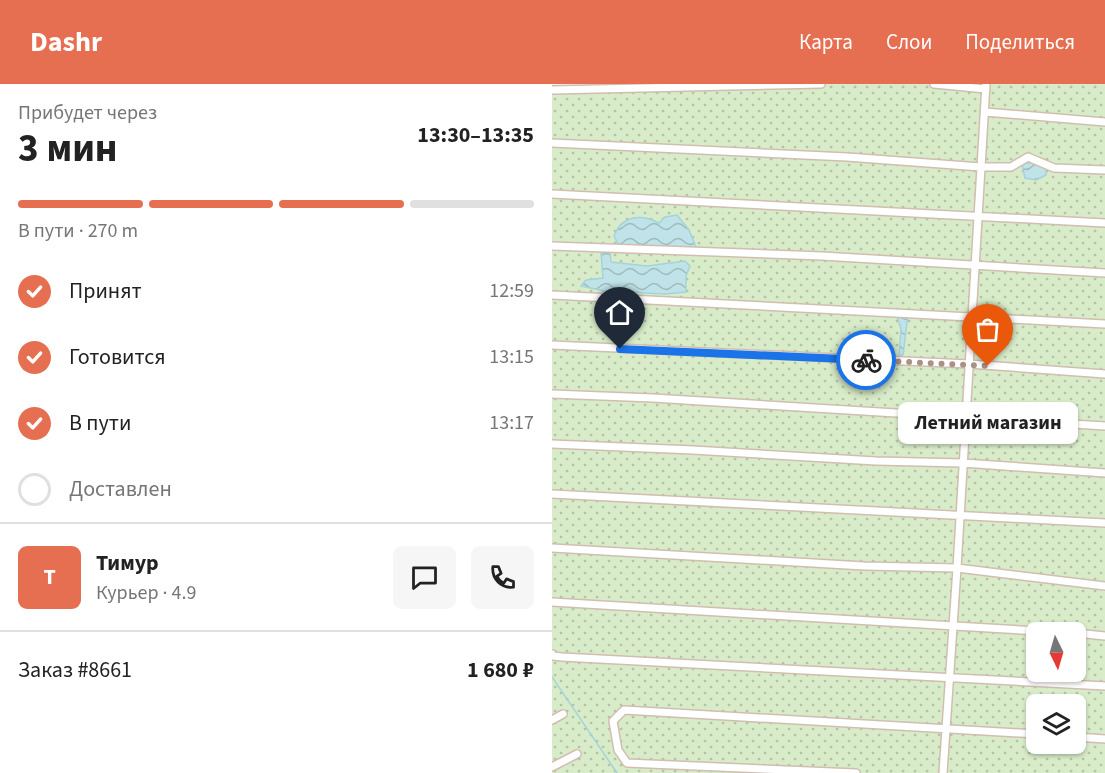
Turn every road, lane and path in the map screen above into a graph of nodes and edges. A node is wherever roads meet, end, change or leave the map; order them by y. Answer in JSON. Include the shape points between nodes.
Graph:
{"nodes":[{"id":1,"x":821,"y":84,"type":"edge"},
{"id":2,"x":934,"y":84,"type":"edge"},
{"id":3,"x":986,"y":86,"type":"edge"},
{"id":4,"x":552,"y":90,"type":"edge"},
{"id":5,"x":985,"y":112,"type":"junction"},
{"id":6,"x":1105,"y":122,"type":"edge"},
{"id":7,"x":552,"y":143,"type":"edge"},
{"id":8,"x":981,"y":167,"type":"junction"},
{"id":9,"x":1105,"y":170,"type":"edge"},
{"id":10,"x":552,"y":194,"type":"edge"},
{"id":11,"x":978,"y":216,"type":"junction"},
{"id":12,"x":1105,"y":223,"type":"edge"},
{"id":13,"x":552,"y":246,"type":"edge"},
{"id":14,"x":975,"y":266,"type":"junction"},
{"id":15,"x":1105,"y":273,"type":"edge"},
{"id":16,"x":552,"y":295,"type":"edge"},
{"id":17,"x":972,"y":316,"type":"junction"},
{"id":18,"x":1105,"y":324,"type":"edge"},
{"id":19,"x":552,"y":345,"type":"edge"},
{"id":20,"x":969,"y":364,"type":"junction"},
{"id":21,"x":1105,"y":374,"type":"edge"},
{"id":22,"x":552,"y":394,"type":"edge"},
{"id":23,"x":966,"y":416,"type":"junction"},
{"id":24,"x":1105,"y":426,"type":"edge"},
{"id":25,"x":552,"y":444,"type":"edge"},
{"id":26,"x":963,"y":463,"type":"junction"},
{"id":27,"x":1105,"y":473,"type":"edge"},
{"id":28,"x":552,"y":495,"type":"edge"},
{"id":29,"x":960,"y":515,"type":"junction"},
{"id":30,"x":1105,"y":523,"type":"edge"},
{"id":31,"x":552,"y":548,"type":"edge"},
{"id":32,"x":957,"y":568,"type":"junction"},
{"id":33,"x":1105,"y":586,"type":"edge"},
{"id":34,"x":552,"y":602,"type":"edge"},
{"id":35,"x":953,"y":627,"type":"junction"},
{"id":36,"x":1026,"y":631,"type":"edge"},
{"id":37,"x":1086,"y":634,"type":"edge"},
{"id":38,"x":1105,"y":636,"type":"edge"},
{"id":39,"x":552,"y":654,"type":"edge"},
{"id":40,"x":949,"y":678,"type":"junction"},
{"id":41,"x":1105,"y":686,"type":"edge"},
{"id":42,"x":563,"y":714,"type":"dead end"},
{"id":43,"x":552,"y":720,"type":"edge"},
{"id":44,"x":946,"y":728,"type":"junction"},
{"id":45,"x":1026,"y":733,"type":"edge"},
{"id":46,"x":1086,"y":738,"type":"edge"},
{"id":47,"x":1105,"y":739,"type":"edge"},
{"id":48,"x":577,"y":754,"type":"dead end"},
{"id":49,"x":552,"y":767,"type":"edge"},
{"id":50,"x":856,"y":773,"type":"edge"},
{"id":51,"x":942,"y":773,"type":"edge"}],
"edges":[{"from":1,"to":4,"type":"street"},
{"from":2,"to":3,"type":"street"},
{"from":3,"to":5,"type":"street"},
{"from":5,"to":6,"type":"street"},
{"from":5,"to":8,"type":"street"},
{"from":7,"to":8,"type":"street"},
{"from":8,"to":9,"type":"street","via":[[1011,167],[1028,157],[1054,168]]},
{"from":8,"to":11,"type":"street"},
{"from":10,"to":11,"type":"street"},
{"from":11,"to":12,"type":"street"},
{"from":11,"to":14,"type":"street"},
{"from":13,"to":14,"type":"street"},
{"from":14,"to":15,"type":"street"},
{"from":14,"to":17,"type":"street"},
{"from":16,"to":17,"type":"street"},
{"from":17,"to":18,"type":"street"},
{"from":17,"to":20,"type":"street"},
{"from":19,"to":20,"type":"street"},
{"from":20,"to":21,"type":"street"},
{"from":20,"to":23,"type":"street"},
{"from":22,"to":23,"type":"street"},
{"from":23,"to":24,"type":"street"},
{"from":23,"to":26,"type":"street"},
{"from":25,"to":26,"type":"street"},
{"from":26,"to":27,"type":"street"},
{"from":26,"to":29,"type":"street"},
{"from":28,"to":29,"type":"street"},
{"from":29,"to":30,"type":"street"},
{"from":29,"to":32,"type":"street"},
{"from":31,"to":32,"type":"street"},
{"from":32,"to":33,"type":"street"},
{"from":32,"to":35,"type":"street"},
{"from":34,"to":35,"type":"street"},
{"from":35,"to":36,"type":"street"},
{"from":35,"to":40,"type":"street"},
{"from":37,"to":38,"type":"street"},
{"from":39,"to":40,"type":"street"},
{"from":40,"to":41,"type":"street"},
{"from":40,"to":44,"type":"street"},
{"from":42,"to":43,"type":"street"},
{"from":44,"to":45,"type":"street"},
{"from":44,"to":50,"type":"street","via":[[624,710],[613,721],[618,750],[627,763]]},
{"from":44,"to":51,"type":"street"},
{"from":46,"to":47,"type":"street"},
{"from":48,"to":49,"type":"street"}]}
